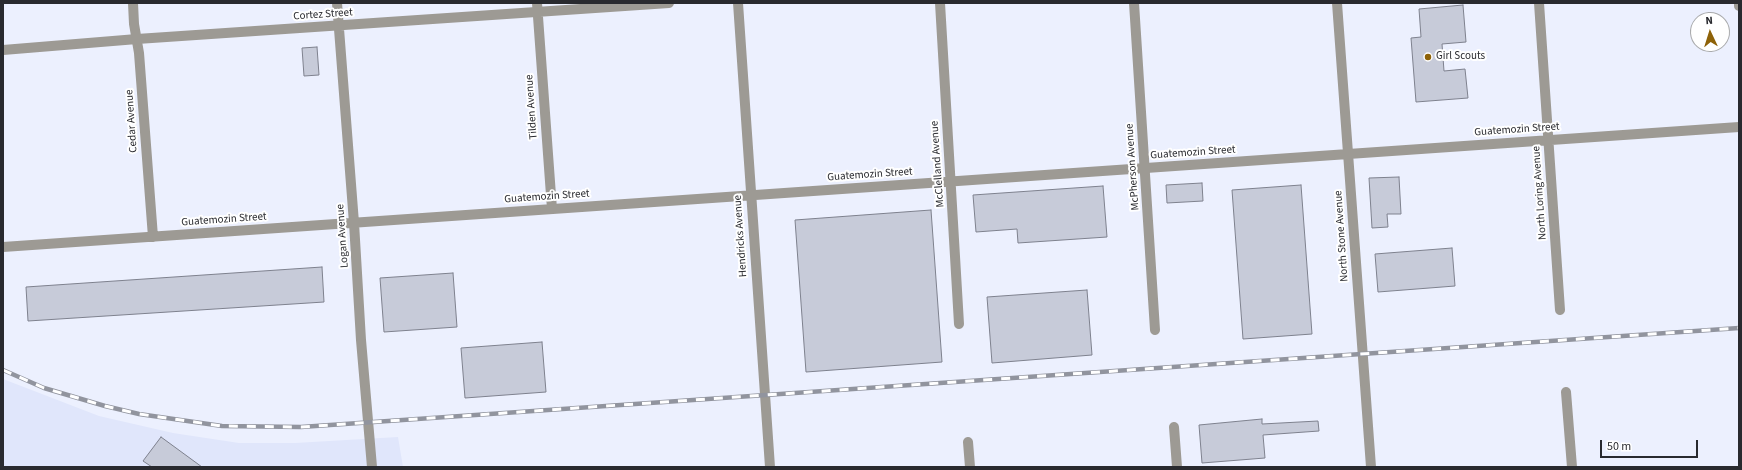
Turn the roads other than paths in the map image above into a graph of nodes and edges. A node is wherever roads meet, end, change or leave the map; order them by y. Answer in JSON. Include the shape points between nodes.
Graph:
{"nodes":[{"id":1,"x":133,"y":3,"type":"edge"},
{"id":2,"x":337,"y":3,"type":"edge"},
{"id":3,"x":669,"y":3,"type":"edge"},
{"id":4,"x":738,"y":3,"type":"edge"},
{"id":5,"x":940,"y":3,"type":"edge"},
{"id":6,"x":1134,"y":3,"type":"edge"},
{"id":7,"x":1337,"y":3,"type":"edge"},
{"id":8,"x":1539,"y":3,"type":"edge"},
{"id":9,"x":537,"y":8,"type":"edge"},
{"id":10,"x":338,"y":26,"type":"junction"},
{"id":11,"x":137,"y":39,"type":"junction"},
{"id":12,"x":3,"y":50,"type":"edge"},
{"id":13,"x":1739,"y":127,"type":"edge"},
{"id":14,"x":1548,"y":140,"type":"junction"},
{"id":15,"x":1348,"y":154,"type":"junction"},
{"id":16,"x":1145,"y":168,"type":"junction"},
{"id":17,"x":952,"y":182,"type":"junction"},
{"id":18,"x":750,"y":195,"type":"junction"},
{"id":19,"x":552,"y":209,"type":"junction"},
{"id":20,"x":354,"y":223,"type":"junction"},
{"id":21,"x":153,"y":237,"type":"junction"},
{"id":22,"x":3,"y":247,"type":"edge"},
{"id":23,"x":1560,"y":310,"type":"dead end"},
{"id":24,"x":960,"y":324,"type":"dead end"},
{"id":25,"x":1155,"y":330,"type":"dead end"},
{"id":26,"x":1566,"y":392,"type":"dead end"},
{"id":27,"x":1174,"y":427,"type":"dead end"},
{"id":28,"x":968,"y":442,"type":"dead end"},
{"id":29,"x":372,"y":467,"type":"edge"},
{"id":30,"x":770,"y":467,"type":"edge"},
{"id":31,"x":970,"y":467,"type":"edge"},
{"id":32,"x":1177,"y":467,"type":"edge"},
{"id":33,"x":1371,"y":467,"type":"edge"},
{"id":34,"x":1572,"y":467,"type":"edge"}],
"edges":[{"from":1,"to":11,"type":"street","name":"Cedar Avenue"},
{"from":2,"to":10,"type":"street","name":"Logan Avenue"},
{"from":3,"to":9,"type":"street","name":"Cortez Street"},
{"from":4,"to":18,"type":"street","name":"Hendricks Avenue"},
{"from":5,"to":17,"type":"street","name":"McClelland Avenue"},
{"from":6,"to":16,"type":"street","name":"McPherson Avenue"},
{"from":7,"to":15,"type":"street","name":"North Stone Avenue"},
{"from":8,"to":14,"type":"street","name":"North Loring Avenue"},
{"from":9,"to":10,"type":"street","name":"Cortez Street"},
{"from":9,"to":19,"type":"street","name":"Tilden Avenue"},
{"from":10,"to":11,"type":"street","name":"Cortez Street"},
{"from":10,"to":20,"type":"street","name":"Logan Avenue"},
{"from":11,"to":12,"type":"street","name":"Cortez Street"},
{"from":11,"to":21,"type":"street","name":"Cedar Avenue"},
{"from":13,"to":14,"type":"street","name":"Guatemozin Street"},
{"from":14,"to":15,"type":"street","name":"Guatemozin Street"},
{"from":14,"to":23,"type":"street","name":"North Loring Avenue"},
{"from":15,"to":16,"type":"street","name":"Guatemozin Street"},
{"from":15,"to":33,"type":"street","name":"North Stone Avenue"},
{"from":16,"to":17,"type":"street","name":"Guatemozin Street"},
{"from":16,"to":25,"type":"street","name":"McPherson Avenue"},
{"from":17,"to":18,"type":"street","name":"Guatemozin Street"},
{"from":17,"to":24,"type":"street","name":"McClelland Avenue"},
{"from":18,"to":19,"type":"street","name":"Guatemozin Street"},
{"from":18,"to":30,"type":"street","name":"Hendricks Avenue"},
{"from":19,"to":20,"type":"street","name":"Guatemozin Street"},
{"from":20,"to":21,"type":"street","name":"Guatemozin Street"},
{"from":20,"to":29,"type":"street","name":"Logan Avenue"},
{"from":21,"to":22,"type":"street","name":"Guatemozin Street"},
{"from":26,"to":34,"type":"street"},
{"from":27,"to":32,"type":"street"},
{"from":28,"to":31,"type":"street"}]}
